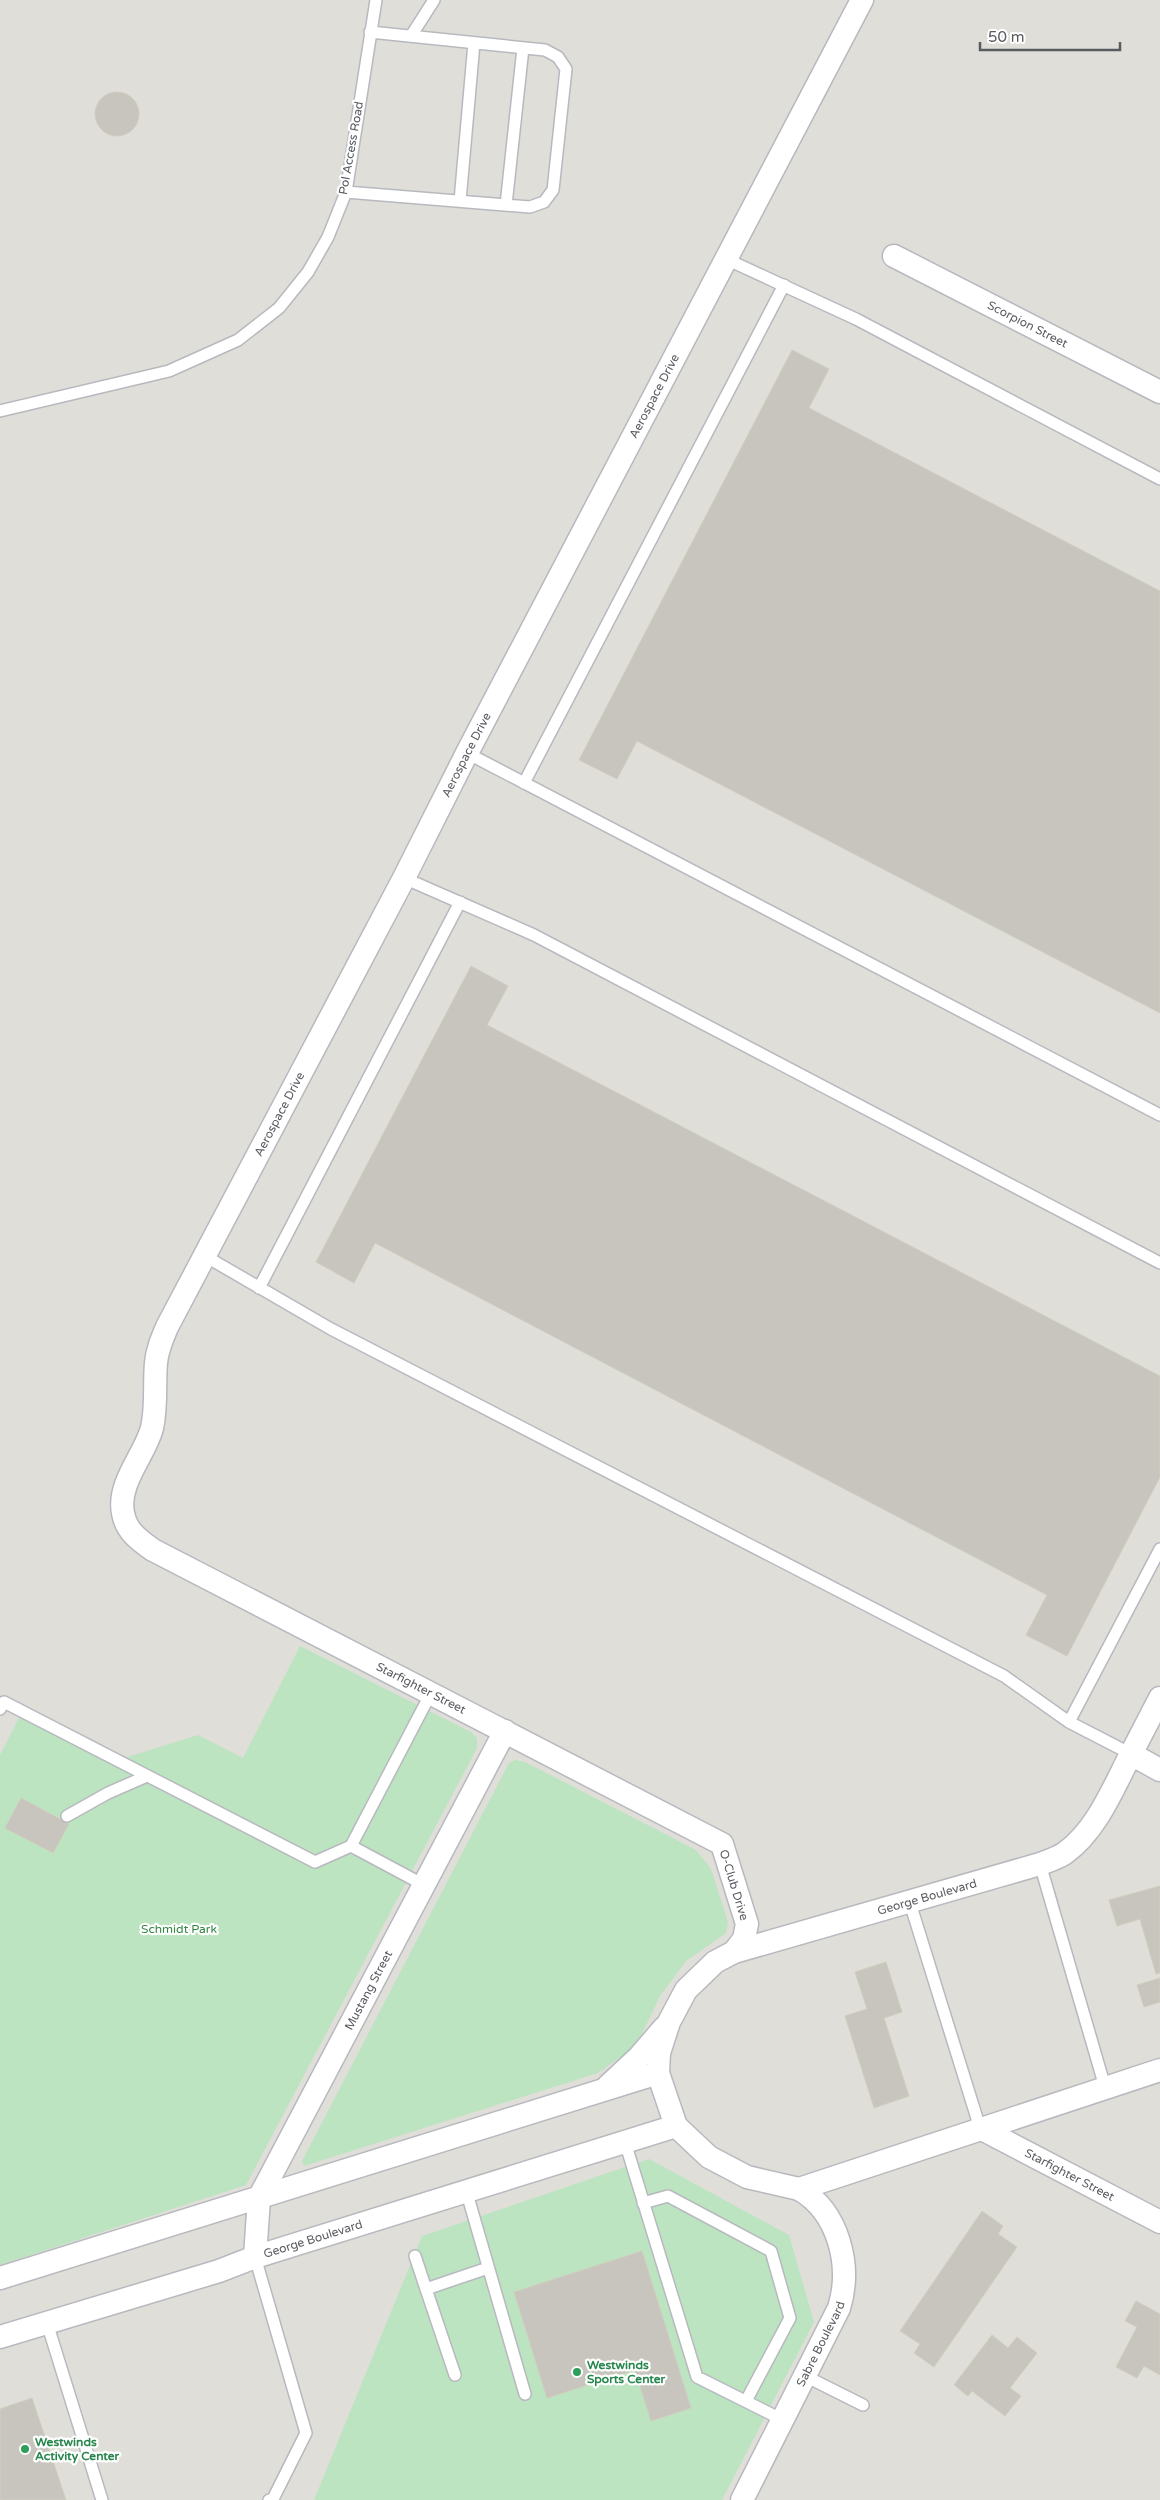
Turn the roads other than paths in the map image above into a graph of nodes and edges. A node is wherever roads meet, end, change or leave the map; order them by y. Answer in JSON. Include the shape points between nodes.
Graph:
{"nodes":[{"id":1,"x":376,"y":0,"type":"edge"},
{"id":2,"x":434,"y":0,"type":"edge"},
{"id":3,"x":862,"y":0,"type":"edge"},
{"id":4,"x":370,"y":32,"type":"junction"},
{"id":5,"x":411,"y":36,"type":"junction"},
{"id":6,"x":474,"y":43,"type":"junction"},
{"id":7,"x":523,"y":48,"type":"junction"},
{"id":8,"x":346,"y":192,"type":"junction"},
{"id":9,"x":460,"y":202,"type":"junction"},
{"id":10,"x":506,"y":205,"type":"junction"},
{"id":11,"x":894,"y":256,"type":"dead end"},
{"id":12,"x":726,"y":259,"type":"junction"},
{"id":13,"x":784,"y":285,"type":"junction"},
{"id":14,"x":1160,"y":392,"type":"edge"},
{"id":15,"x":0,"y":411,"type":"edge"},
{"id":16,"x":1160,"y":479,"type":"edge"},
{"id":17,"x":468,"y":753,"type":"junction"},
{"id":18,"x":524,"y":783,"type":"junction"},
{"id":19,"x":404,"y":878,"type":"junction"},
{"id":20,"x":460,"y":902,"type":"junction"},
{"id":21,"x":1160,"y":1115,"type":"edge"},
{"id":22,"x":205,"y":1256,"type":"junction"},
{"id":23,"x":1160,"y":1263,"type":"edge"},
{"id":24,"x":259,"y":1288,"type":"junction"},
{"id":25,"x":126,"y":1525,"type":"joint"},
{"id":26,"x":1160,"y":1549,"type":"edge"},
{"id":27,"x":431,"y":1693,"type":"junction"},
{"id":28,"x":1160,"y":1698,"type":"edge"},
{"id":29,"x":0,"y":1709,"type":"edge"},
{"id":30,"x":1069,"y":1722,"type":"junction"},
{"id":31,"x":505,"y":1732,"type":"junction"},
{"id":32,"x":1131,"y":1754,"type":"junction"},
{"id":33,"x":1160,"y":1770,"type":"edge"},
{"id":34,"x":147,"y":1776,"type":"junction"},
{"id":35,"x":67,"y":1816,"type":"dead end"},
{"id":36,"x":722,"y":1844,"type":"joint"},
{"id":37,"x":351,"y":1846,"type":"junction"},
{"id":38,"x":1040,"y":1864,"type":"junction"},
{"id":39,"x":424,"y":1885,"type":"junction"},
{"id":40,"x":910,"y":1903,"type":"junction"},
{"id":41,"x":734,"y":1952,"type":"junction"},
{"id":42,"x":669,"y":2022,"type":"junction"},
{"id":43,"x":1160,"y":2070,"type":"edge"},
{"id":44,"x":658,"y":2073,"type":"junction"},
{"id":45,"x":1104,"y":2087,"type":"junction"},
{"id":46,"x":604,"y":2090,"type":"junction"},
{"id":47,"x":676,"y":2126,"type":"junction"},
{"id":48,"x":980,"y":2128,"type":"junction"},
{"id":49,"x":625,"y":2142,"type":"junction"},
{"id":50,"x":708,"y":2158,"type":"junction"},
{"id":51,"x":799,"y":2189,"type":"junction"},
{"id":52,"x":466,"y":2190,"type":"junction"},
{"id":53,"x":259,"y":2198,"type":"junction"},
{"id":54,"x":644,"y":2203,"type":"junction"},
{"id":55,"x":1160,"y":2222,"type":"edge"},
{"id":56,"x":415,"y":2256,"type":"dead end"},
{"id":57,"x":255,"y":2257,"type":"junction"},
{"id":58,"x":488,"y":2268,"type":"junction"},
{"id":59,"x":0,"y":2278,"type":"edge"},
{"id":60,"x":426,"y":2290,"type":"junction"},
{"id":61,"x":47,"y":2323,"type":"junction"},
{"id":62,"x":0,"y":2337,"type":"edge"},
{"id":63,"x":455,"y":2375,"type":"dead end"},
{"id":64,"x":805,"y":2376,"type":"junction"},
{"id":65,"x":525,"y":2394,"type":"dead end"},
{"id":66,"x":746,"y":2402,"type":"junction"},
{"id":67,"x":863,"y":2405,"type":"dead end"},
{"id":68,"x":783,"y":2420,"type":"junction"},
{"id":69,"x":102,"y":2500,"type":"edge"},
{"id":70,"x":269,"y":2500,"type":"edge"},
{"id":71,"x":742,"y":2500,"type":"edge"}],
"edges":[{"from":1,"to":4,"type":"lane","name":"Pol Access Road"},
{"from":2,"to":5,"type":"lane"},
{"from":3,"to":12,"type":"street","name":"Aerospace Drive"},
{"from":4,"to":5,"type":"lane"},
{"from":4,"to":8,"type":"lane","name":"Pol Access Road"},
{"from":5,"to":6,"type":"lane"},
{"from":6,"to":7,"type":"lane"},
{"from":6,"to":9,"type":"lane"},
{"from":7,"to":10,"type":"lane"},
{"from":7,"to":10,"type":"lane","via":[[545,50],[558,58],[566,69],[554,181],[553,190],[544,202],[530,208]]},
{"from":8,"to":9,"type":"lane"},
{"from":8,"to":15,"type":"lane","name":"Pol Access Road","via":[[328,237],[308,272],[279,308],[238,340],[169,371]]},
{"from":9,"to":10,"type":"lane"},
{"from":11,"to":14,"type":"street","name":"Scorpion Street"},
{"from":12,"to":13,"type":"lane"},
{"from":12,"to":17,"type":"street","name":"Aerospace Drive"},
{"from":13,"to":16,"type":"lane","via":[[856,319]]},
{"from":13,"to":18,"type":"lane"},
{"from":17,"to":18,"type":"lane"},
{"from":17,"to":19,"type":"street","name":"Aerospace Drive"},
{"from":18,"to":21,"type":"lane"},
{"from":19,"to":20,"type":"lane"},
{"from":19,"to":22,"type":"street","name":"Aerospace Drive"},
{"from":20,"to":23,"type":"lane","via":[[534,935]]},
{"from":20,"to":24,"type":"lane"},
{"from":22,"to":24,"type":"lane"},
{"from":22,"to":25,"type":"street","name":"Aerospace Drive","via":[[159,1347],[152,1428],[122,1501]]},
{"from":24,"to":30,"type":"lane","via":[[1004,1676]]},
{"from":25,"to":27,"type":"street","name":"Starfighter Street","via":[[134,1536],[153,1550]]},
{"from":26,"to":30,"type":"lane"},
{"from":27,"to":31,"type":"street","name":"Starfighter Street"},
{"from":27,"to":37,"type":"lane"},
{"from":28,"to":32,"type":"street"},
{"from":29,"to":34,"type":"lane","via":[[4,1702]]},
{"from":30,"to":32,"type":"lane"},
{"from":31,"to":36,"type":"street","name":"Starfighter Street"},
{"from":31,"to":39,"type":"street","name":"Mustang Street"},
{"from":32,"to":33,"type":"street"},
{"from":32,"to":38,"type":"street","name":"George Boulevard","via":[[1094,1822],[1080,1839],[1064,1853]]},
{"from":34,"to":35,"type":"lane"},
{"from":34,"to":37,"type":"lane","via":[[315,1862]]},
{"from":36,"to":41,"type":"street","name":"O-Club Drive","via":[[747,1924],[744,1940]]},
{"from":37,"to":39,"type":"lane"},
{"from":38,"to":40,"type":"street","name":"George Boulevard"},
{"from":38,"to":45,"type":"lane"},
{"from":39,"to":53,"type":"street","name":"Mustang Street"},
{"from":40,"to":41,"type":"street","name":"George Boulevard"},
{"from":40,"to":48,"type":"lane"},
{"from":41,"to":42,"type":"street","name":"George Boulevard","via":[[715,1962],[686,1990]]},
{"from":42,"to":44,"type":"street","name":"George Boulevard","via":[[659,2053]]},
{"from":42,"to":46,"type":"street","name":"George Boulevard","via":[[651,2045]]},
{"from":43,"to":45,"type":"street"},
{"from":44,"to":46,"type":"street","name":"George Boulevard"},
{"from":44,"to":47,"type":"street","name":"George Boulevard"},
{"from":45,"to":48,"type":"street"},
{"from":46,"to":53,"type":"street","name":"George Boulevard"},
{"from":47,"to":49,"type":"street","name":"George Boulevard"},
{"from":47,"to":50,"type":"street","name":"George Boulevard"},
{"from":48,"to":51,"type":"street"},
{"from":48,"to":55,"type":"street","name":"Starfighter Street"},
{"from":49,"to":50,"type":"street","name":"George Boulevard","via":[[648,2141]]},
{"from":49,"to":52,"type":"street","name":"George Boulevard"},
{"from":49,"to":54,"type":"lane"},
{"from":50,"to":51,"type":"street","name":"George Boulevard","via":[[747,2177]]},
{"from":51,"to":64,"type":"street","name":"Sabre Boulevard","via":[[813,2197],[833,2226],[845,2273],[839,2308]]},
{"from":52,"to":57,"type":"street","name":"George Boulevard"},
{"from":52,"to":58,"type":"lane"},
{"from":53,"to":57,"type":"street","name":"Mustang Street"},
{"from":53,"to":59,"type":"street","name":"George Boulevard"},
{"from":54,"to":66,"type":"lane","via":[[698,2377]]},
{"from":54,"to":66,"type":"lane","via":[[668,2196],[771,2250],[790,2318]]},
{"from":56,"to":60,"type":"lane"},
{"from":57,"to":61,"type":"street","name":"George Boulevard"},
{"from":57,"to":70,"type":"lane","via":[[306,2433],[273,2499]]},
{"from":58,"to":60,"type":"lane"},
{"from":58,"to":65,"type":"lane"},
{"from":60,"to":63,"type":"lane"},
{"from":61,"to":62,"type":"street","name":"George Boulevard"},
{"from":61,"to":69,"type":"lane"},
{"from":64,"to":67,"type":"lane"},
{"from":64,"to":68,"type":"street","name":"Sabre Boulevard"},
{"from":66,"to":68,"type":"lane"},
{"from":68,"to":71,"type":"street","name":"Sabre Boulevard"}]}
